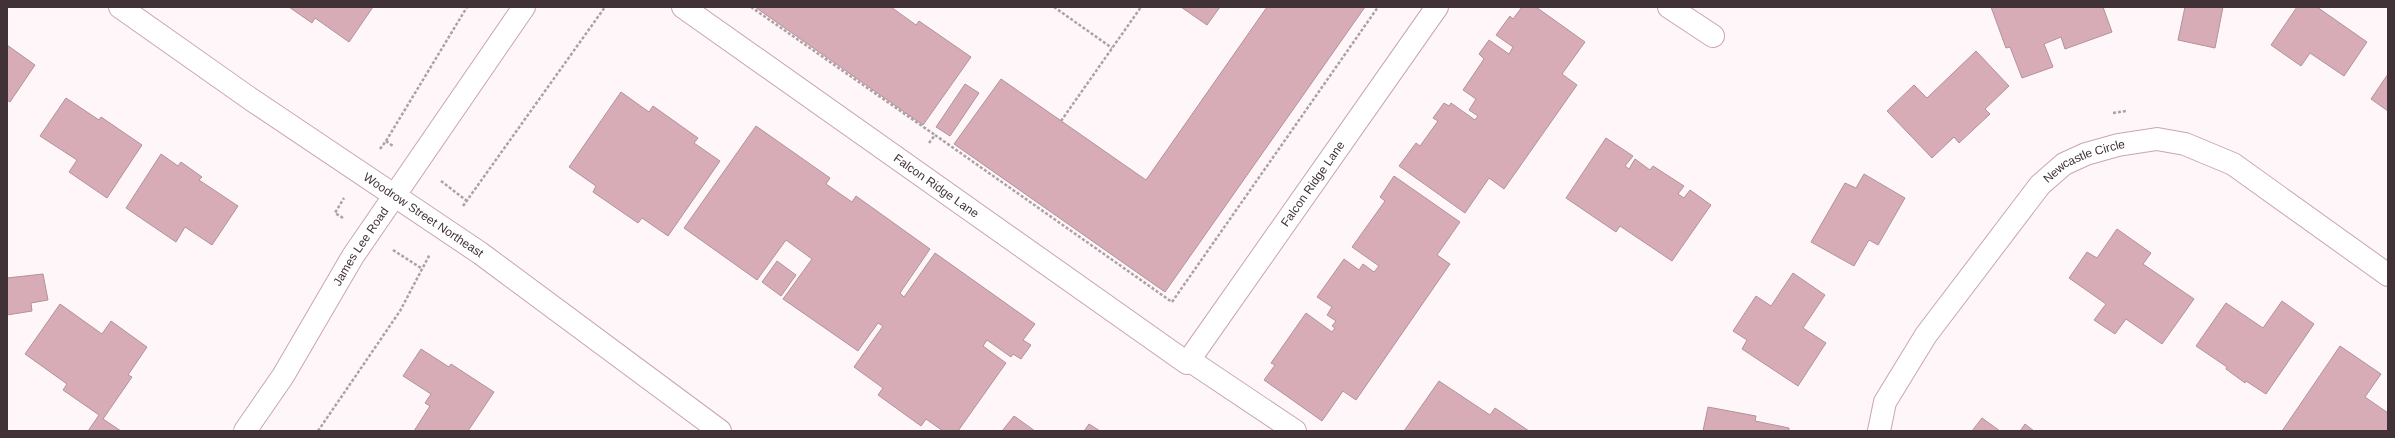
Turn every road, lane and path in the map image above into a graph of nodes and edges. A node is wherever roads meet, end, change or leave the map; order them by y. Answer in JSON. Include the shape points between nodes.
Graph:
{"nodes":[{"id":1,"x":120,"y":7,"type":"edge"},
{"id":2,"x":467,"y":7,"type":"edge"},
{"id":3,"x":524,"y":7,"type":"edge"},
{"id":4,"x":683,"y":7,"type":"edge"},
{"id":5,"x":751,"y":7,"type":"edge"},
{"id":6,"x":1054,"y":7,"type":"edge"},
{"id":7,"x":1141,"y":7,"type":"edge"},
{"id":8,"x":1378,"y":7,"type":"edge"},
{"id":9,"x":1437,"y":7,"type":"edge"},
{"id":10,"x":1669,"y":7,"type":"edge"},
{"id":11,"x":1713,"y":36,"type":"dead end"},
{"id":12,"x":1112,"y":48,"type":"junction"},
{"id":13,"x":2127,"y":111,"type":"dead end"},
{"id":14,"x":2106,"y":116,"type":"dead end"},
{"id":15,"x":1061,"y":121,"type":"dead end"},
{"id":16,"x":935,"y":135,"type":"junction"},
{"id":17,"x":386,"y":141,"type":"dead end"},
{"id":18,"x":912,"y":169,"type":"junction"},
{"id":19,"x":394,"y":196,"type":"junction"},
{"id":20,"x":2388,"y":275,"type":"edge"},
{"id":21,"x":1189,"y":360,"type":"junction"},
{"id":22,"x":245,"y":431,"type":"edge"},
{"id":23,"x":720,"y":431,"type":"edge"},
{"id":24,"x":1295,"y":431,"type":"edge"},
{"id":25,"x":1878,"y":431,"type":"edge"}],
"edges":[{"from":1,"to":19,"type":"street","name":"Woodrow Street Northeast"},
{"from":2,"to":17,"type":"path"},
{"from":3,"to":19,"type":"street","name":"James Lee Road"},
{"from":4,"to":18,"type":"street","name":"Falcon Ridge Lane"},
{"from":5,"to":16,"type":"path"},
{"from":6,"to":12,"type":"path"},
{"from":7,"to":12,"type":"path"},
{"from":8,"to":16,"type":"path","via":[[1172,302]]},
{"from":9,"to":21,"type":"street","name":"Falcon Ridge Lane"},
{"from":10,"to":11,"type":"street"},
{"from":12,"to":15,"type":"path"},
{"from":13,"to":14,"type":"path"},
{"from":16,"to":18,"type":"path"},
{"from":18,"to":21,"type":"street","name":"Falcon Ridge Lane","via":[[1187,363]]},
{"from":19,"to":22,"type":"street","name":"James Lee Road","via":[[353,256],[283,376]]},
{"from":19,"to":23,"type":"street","name":"Woodrow Street Northeast","via":[[480,253]]},
{"from":20,"to":25,"type":"street","name":"Newcastle Circle","via":[[2233,164],[2185,144],[2158,139],[2112,147],[2064,164],[2040,185],[1926,335],[1885,402]]},
{"from":21,"to":24,"type":"street","name":"Falcon Ridge Lane"}]}
